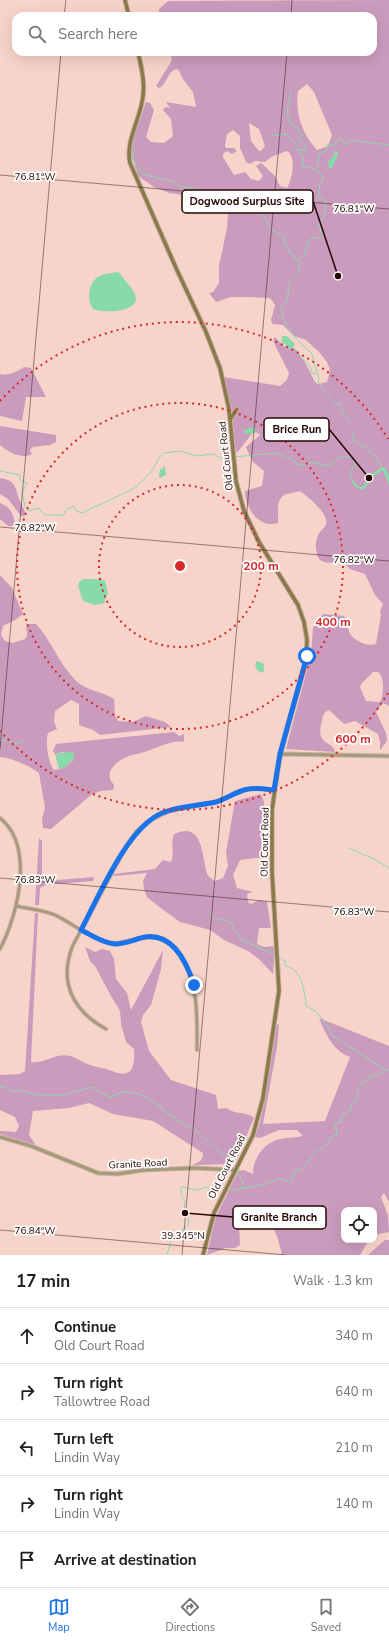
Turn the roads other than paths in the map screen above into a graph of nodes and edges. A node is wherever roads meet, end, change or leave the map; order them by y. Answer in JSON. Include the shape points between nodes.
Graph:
{"nodes":[{"id":1,"x":125,"y":0,"type":"edge"},
{"id":2,"x":128,"y":12,"type":"edge"},
{"id":3,"x":139,"y":56,"type":"edge"},
{"id":4,"x":237,"y":409,"type":"dead end"},
{"id":5,"x":230,"y":421,"type":"junction"},
{"id":6,"x":280,"y":754,"type":"junction"},
{"id":7,"x":389,"y":756,"type":"edge"},
{"id":8,"x":274,"y":790,"type":"junction"},
{"id":9,"x":0,"y":818,"type":"edge"},
{"id":10,"x":16,"y":906,"type":"junction"},
{"id":11,"x":81,"y":930,"type":"junction"},
{"id":12,"x":0,"y":949,"type":"edge"},
{"id":13,"x":106,"y":1029,"type":"dead end"},
{"id":14,"x":197,"y":1050,"type":"dead end"},
{"id":15,"x":0,"y":1137,"type":"edge"},
{"id":16,"x":235,"y":1170,"type":"junction"},
{"id":17,"x":203,"y":1255,"type":"edge"}],
"edges":[{"from":1,"to":2,"type":"main road"},
{"from":3,"to":5,"type":"main road","name":"Old Court Road","via":[[144,96],[130,147],[130,163],[211,344],[224,384]]},
{"from":4,"to":5,"type":"main road"},
{"from":5,"to":6,"type":"main road","name":"Old Court Road","via":[[238,491],[248,522],[298,605],[306,630],[306,661]]},
{"from":6,"to":7,"type":"street"},
{"from":6,"to":8,"type":"main road","name":"Old Court Road"},
{"from":8,"to":11,"type":"street","via":[[244,790],[215,802],[169,811],[147,822],[127,845]]},
{"from":8,"to":16,"type":"main road","name":"Old Court Road","via":[[271,864],[279,998],[260,1111],[253,1135]]},
{"from":9,"to":10,"type":"street","via":[[13,833],[19,849]]},
{"from":10,"to":11,"type":"street","via":[[53,915]]},
{"from":10,"to":12,"type":"street"},
{"from":11,"to":13,"type":"street","via":[[69,957],[69,988],[74,1001],[83,1012]]},
{"from":11,"to":14,"type":"street","via":[[106,942],[120,943],[153,937],[163,939],[174,947],[188,970],[195,991]]},
{"from":15,"to":16,"type":"street","name":"Granite Road","via":[[32,1146],[98,1173],[200,1168]]},
{"from":16,"to":17,"type":"main road","name":"Old Court Road","via":[[214,1213]]}]}
